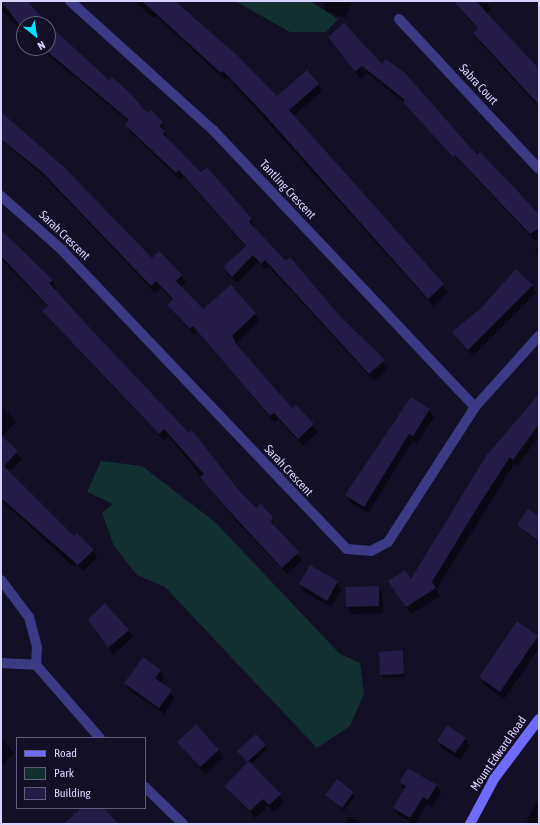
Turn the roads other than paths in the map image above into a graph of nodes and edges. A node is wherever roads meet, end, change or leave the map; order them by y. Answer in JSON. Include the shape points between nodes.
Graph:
{"nodes":[{"id":1,"x":70,"y":1,"type":"edge"},
{"id":2,"x":399,"y":19,"type":"dead end"},
{"id":3,"x":539,"y":169,"type":"edge"},
{"id":4,"x":1,"y":196,"type":"edge"},
{"id":5,"x":539,"y":336,"type":"edge"},
{"id":6,"x":475,"y":406,"type":"junction"},
{"id":7,"x":1,"y":580,"type":"edge"},
{"id":8,"x":1,"y":663,"type":"edge"},
{"id":9,"x":36,"y":665,"type":"junction"},
{"id":10,"x":539,"y":719,"type":"edge"},
{"id":11,"x":99,"y":737,"type":"edge"},
{"id":12,"x":146,"y":788,"type":"edge"},
{"id":13,"x":183,"y":824,"type":"edge"},
{"id":14,"x":470,"y":824,"type":"edge"}],
"edges":[{"from":1,"to":6,"type":"street","name":"Tantling Crescent","via":[[213,130]]},
{"from":2,"to":3,"type":"street","name":"Sabra Court"},
{"from":4,"to":6,"type":"street","name":"Sarah Crescent","via":[[61,250],[347,549],[371,551],[388,542]]},
{"from":5,"to":6,"type":"street","name":"Sarah Crescent"},
{"from":7,"to":9,"type":"street","via":[[29,617],[37,647]]},
{"from":8,"to":9,"type":"street","via":[[17,667]]},
{"from":9,"to":11,"type":"street"},
{"from":10,"to":14,"type":"street","name":"Mount Edward Road","via":[[494,779]]},
{"from":12,"to":13,"type":"street"}]}
